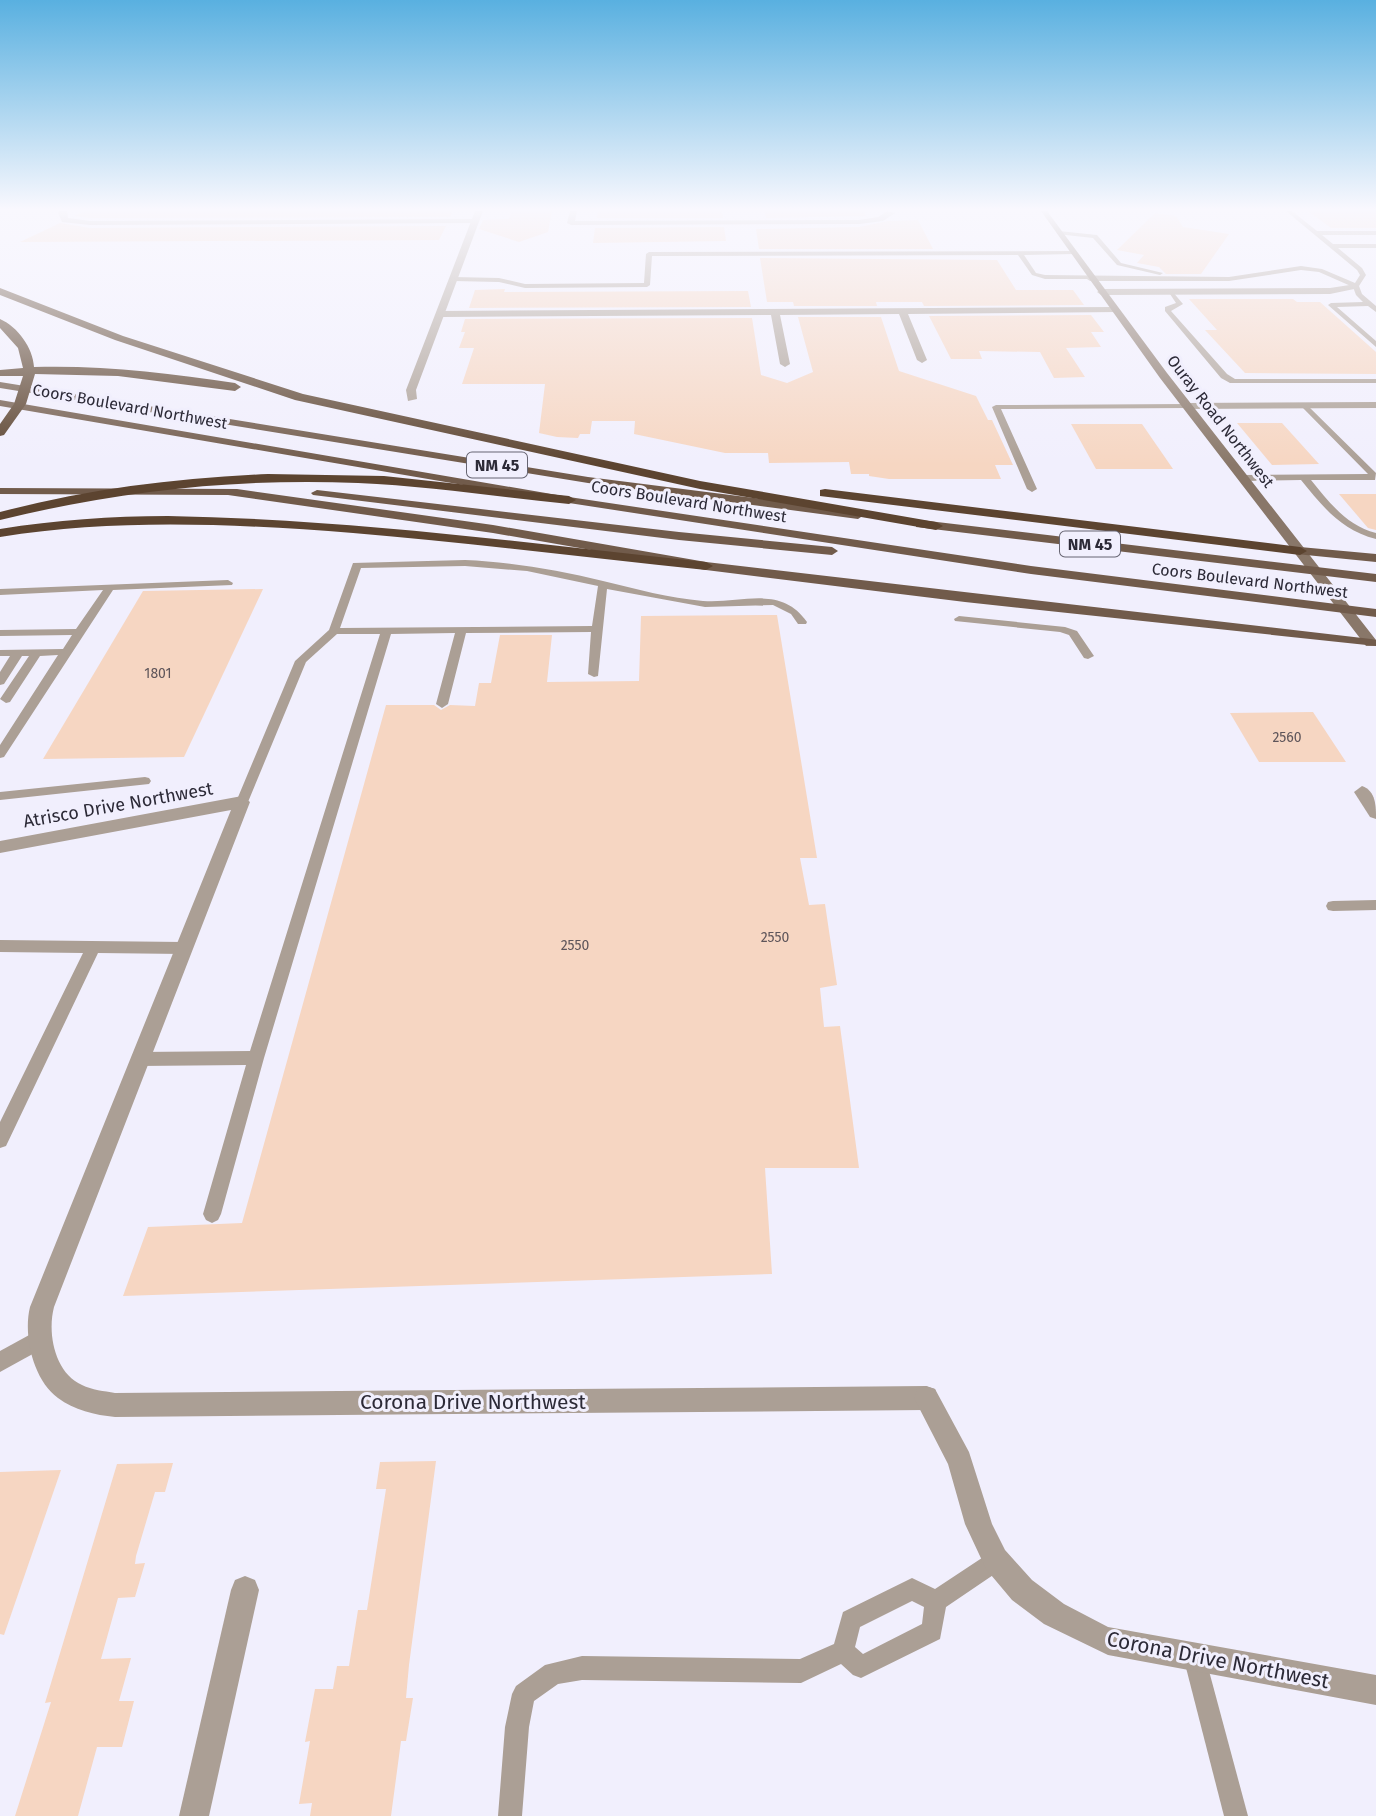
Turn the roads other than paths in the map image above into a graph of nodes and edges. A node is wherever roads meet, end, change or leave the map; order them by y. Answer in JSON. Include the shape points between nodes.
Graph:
{"nodes":[{"id":1,"x":12,"y":296,"type":"edge"},
{"id":2,"x":448,"y":296,"type":"edge"},
{"id":3,"x":1104,"y":296,"type":"edge"},
{"id":4,"x":1173,"y":296,"type":"edge"},
{"id":5,"x":1374,"y":306,"type":"edge"},
{"id":6,"x":1115,"y":310,"type":"junction"},
{"id":7,"x":775,"y":312,"type":"junction"},
{"id":8,"x":904,"y":312,"type":"junction"},
{"id":9,"x":442,"y":314,"type":"junction"},
{"id":10,"x":0,"y":322,"type":"edge"},
{"id":11,"x":1376,"y":345,"type":"edge"},
{"id":12,"x":922,"y":360,"type":"dead end"},
{"id":13,"x":785,"y":364,"type":"dead end"},
{"id":14,"x":0,"y":373,"type":"edge"},
{"id":15,"x":1376,"y":381,"type":"edge"},
{"id":16,"x":3,"y":385,"type":"edge"},
{"id":17,"x":299,"y":397,"type":"junction"},
{"id":18,"x":412,"y":399,"type":"dead end"},
{"id":19,"x":0,"y":402,"type":"edge"},
{"id":20,"x":1305,"y":405,"type":"junction"},
{"id":21,"x":1376,"y":405,"type":"edge"},
{"id":22,"x":1186,"y":406,"type":"junction"},
{"id":23,"x":0,"y":432,"type":"edge"},
{"id":24,"x":594,"y":463,"type":"junction"},
{"id":25,"x":1375,"y":477,"type":"edge"},
{"id":26,"x":1243,"y":478,"type":"junction"},
{"id":27,"x":1304,"y":478,"type":"junction"},
{"id":28,"x":1032,"y":489,"type":"dead end"},
{"id":29,"x":0,"y":491,"type":"edge"},
{"id":30,"x":228,"y":492,"type":"junction"},
{"id":31,"x":569,"y":500,"type":"junction"},
{"id":32,"x":0,"y":516,"type":"edge"},
{"id":33,"x":936,"y":526,"type":"junction"},
{"id":34,"x":0,"y":533,"type":"edge"},
{"id":35,"x":1376,"y":536,"type":"edge"},
{"id":36,"x":1300,"y":551,"type":"junction"},
{"id":37,"x":1376,"y":558,"type":"edge"},
{"id":38,"x":706,"y":566,"type":"junction"},
{"id":39,"x":1031,"y":570,"type":"junction"},
{"id":40,"x":1374,"y":578,"type":"edge"},
{"id":41,"x":228,"y":583,"type":"dead end"},
{"id":42,"x":603,"y":583,"type":"junction"},
{"id":43,"x":110,"y":587,"type":"junction"},
{"id":44,"x":0,"y":592,"type":"edge"},
{"id":45,"x":1376,"y":613,"type":"edge"},
{"id":46,"x":959,"y":619,"type":"dead end"},
{"id":47,"x":802,"y":622,"type":"dead end"},
{"id":48,"x":597,"y":629,"type":"junction"},
{"id":49,"x":461,"y":630,"type":"junction"},
{"id":50,"x":334,"y":631,"type":"junction"},
{"id":51,"x":387,"y":631,"type":"junction"},
{"id":52,"x":79,"y":632,"type":"junction"},
{"id":53,"x":0,"y":634,"type":"edge"},
{"id":54,"x":1375,"y":645,"type":"edge"},
{"id":55,"x":66,"y":652,"type":"junction"},
{"id":56,"x":0,"y":653,"type":"edge"},
{"id":57,"x":18,"y":653,"type":"junction"},
{"id":58,"x":36,"y":653,"type":"junction"},
{"id":59,"x":1088,"y":656,"type":"dead end"},
{"id":60,"x":594,"y":674,"type":"dead end"},
{"id":61,"x":0,"y":681,"type":"edge"},
{"id":62,"x":6,"y":699,"type":"dead end"},
{"id":63,"x":442,"y":704,"type":"dead end"},
{"id":64,"x":0,"y":754,"type":"edge"},
{"id":65,"x":145,"y":781,"type":"dead end"},
{"id":66,"x":1362,"y":792,"type":"dead end"},
{"id":67,"x":0,"y":796,"type":"edge"},
{"id":68,"x":242,"y":802,"type":"junction"},
{"id":69,"x":1376,"y":813,"type":"edge"},
{"id":70,"x":0,"y":847,"type":"edge"},
{"id":71,"x":1376,"y":905,"type":"edge"},
{"id":72,"x":1333,"y":906,"type":"dead end"},
{"id":73,"x":0,"y":946,"type":"edge"},
{"id":74,"x":94,"y":946,"type":"junction"},
{"id":75,"x":183,"y":948,"type":"junction"},
{"id":76,"x":256,"y":1058,"type":"junction"},
{"id":77,"x":139,"y":1059,"type":"junction"},
{"id":78,"x":0,"y":1140,"type":"edge"},
{"id":79,"x":212,"y":1214,"type":"dead end"},
{"id":80,"x":42,"y":1338,"type":"junction"},
{"id":81,"x":0,"y":1362,"type":"edge"},
{"id":82,"x":997,"y":1559,"type":"junction"},
{"id":83,"x":245,"y":1590,"type":"dead end"},
{"id":84,"x":936,"y":1601,"type":"junction"},
{"id":85,"x":843,"y":1651,"type":"junction"},
{"id":86,"x":1194,"y":1656,"type":"junction"},
{"id":87,"x":1376,"y":1690,"type":"edge"},
{"id":88,"x":194,"y":1816,"type":"edge"},
{"id":89,"x":510,"y":1816,"type":"edge"},
{"id":90,"x":1236,"y":1816,"type":"edge"}],
"edges":[{"from":1,"to":17,"type":"highway","via":[[119,338]]},
{"from":2,"to":9,"type":"street"},
{"from":3,"to":6,"type":"main road","name":"Ouray Road Northwest"},
{"from":4,"to":15,"type":"lane","via":[[1180,304],[1168,311],[1233,381]]},
{"from":5,"to":11,"type":"lane","via":[[1331,305]]},
{"from":6,"to":8,"type":"street"},
{"from":6,"to":22,"type":"main road","name":"Ouray Road Northwest"},
{"from":7,"to":8,"type":"street"},
{"from":7,"to":9,"type":"street"},
{"from":7,"to":13,"type":"street"},
{"from":8,"to":12,"type":"street"},
{"from":9,"to":18,"type":"street","via":[[411,390]]},
{"from":10,"to":23,"type":"highway","via":[[16,335],[30,364],[24,398]]},
{"from":14,"to":17,"type":"highway","via":[[153,373]]},
{"from":16,"to":33,"type":"main road","name":"Coors Boulevard Northwest","number":"NM 45","via":[[588,480]]},
{"from":17,"to":24,"type":"highway"},
{"from":19,"to":31,"type":"main road","name":"Coors Boulevard Northwest","number":"NM 45"},
{"from":20,"to":21,"type":"street"},
{"from":20,"to":22,"type":"street"},
{"from":20,"to":25,"type":"lane"},
{"from":22,"to":26,"type":"main road","name":"Ouray Road Northwest"},
{"from":22,"to":28,"type":"lane","via":[[996,407]]},
{"from":24,"to":33,"type":"highway"},
{"from":24,"to":36,"type":"highway"},
{"from":25,"to":27,"type":"lane"},
{"from":26,"to":27,"type":"lane"},
{"from":26,"to":36,"type":"main road","name":"Ouray Road Northwest"},
{"from":27,"to":35,"type":"lane","via":[[1347,526]]},
{"from":29,"to":30,"type":"main road"},
{"from":30,"to":38,"type":"main road","via":[[493,529]]},
{"from":30,"to":39,"type":"main road","via":[[332,494],[679,536]]},
{"from":31,"to":32,"type":"highway","via":[[361,479],[259,477],[73,499]]},
{"from":31,"to":39,"type":"main road","name":"Coors Boulevard Northwest","number":"NM 45"},
{"from":33,"to":40,"type":"main road","name":"Coors Boulevard Northwest","number":"NM 45"},
{"from":34,"to":38,"type":"highway","via":[[101,520],[172,518],[373,530]]},
{"from":36,"to":37,"type":"main road"},
{"from":36,"to":54,"type":"main road","name":"Ouray Road Northwest"},
{"from":38,"to":54,"type":"main road"},
{"from":39,"to":45,"type":"main road","name":"Coors Boulevard Northwest","number":"NM 45"},
{"from":41,"to":43,"type":"lane"},
{"from":42,"to":47,"type":"lane","via":[[705,604],[789,605]]},
{"from":42,"to":48,"type":"lane"},
{"from":42,"to":50,"type":"lane","via":[[501,565],[358,565]]},
{"from":43,"to":44,"type":"lane"},
{"from":43,"to":52,"type":"lane"},
{"from":46,"to":59,"type":"lane","via":[[1061,629],[1073,633]]},
{"from":48,"to":49,"type":"lane"},
{"from":48,"to":60,"type":"lane"},
{"from":49,"to":51,"type":"lane"},
{"from":49,"to":63,"type":"lane"},
{"from":50,"to":51,"type":"lane"},
{"from":50,"to":68,"type":"lane","via":[[301,661]]},
{"from":51,"to":76,"type":"lane"},
{"from":52,"to":53,"type":"lane"},
{"from":52,"to":55,"type":"lane"},
{"from":55,"to":58,"type":"lane"},
{"from":55,"to":64,"type":"lane"},
{"from":56,"to":57,"type":"lane"},
{"from":57,"to":58,"type":"lane"},
{"from":57,"to":61,"type":"lane"},
{"from":58,"to":62,"type":"lane"},
{"from":65,"to":67,"type":"lane"},
{"from":66,"to":69,"type":"street"},
{"from":68,"to":70,"type":"street","name":"Atrisco Drive Northwest"},
{"from":68,"to":75,"type":"street","name":"Corona Drive Northwest"},
{"from":71,"to":72,"type":"lane"},
{"from":73,"to":74,"type":"lane"},
{"from":74,"to":75,"type":"lane"},
{"from":74,"to":78,"type":"lane"},
{"from":75,"to":77,"type":"street","name":"Corona Drive Northwest"},
{"from":76,"to":77,"type":"lane"},
{"from":76,"to":79,"type":"lane"},
{"from":77,"to":80,"type":"street","name":"Corona Drive Northwest","via":[[48,1290],[40,1317]]},
{"from":80,"to":81,"type":"lane"},
{"from":80,"to":82,"type":"street","name":"Corona Drive Northwest","via":[[53,1375],[67,1391],[115,1405],[926,1398],[962,1468],[986,1543]]},
{"from":82,"to":84,"type":"lane"},
{"from":82,"to":86,"type":"street","name":"Corona Drive Northwest","via":[[1026,1594],[1078,1629],[1108,1641]]},
{"from":83,"to":88,"type":"street"},
{"from":84,"to":85,"type":"lane","via":[[912,1590],[851,1620]]},
{"from":84,"to":85,"type":"lane","via":[[932,1631],[861,1667]]},
{"from":85,"to":89,"type":"lane","via":[[801,1671],[582,1668],[553,1673],[524,1694]]},
{"from":86,"to":87,"type":"street","name":"Corona Drive Northwest"},
{"from":86,"to":90,"type":"lane"}]}
